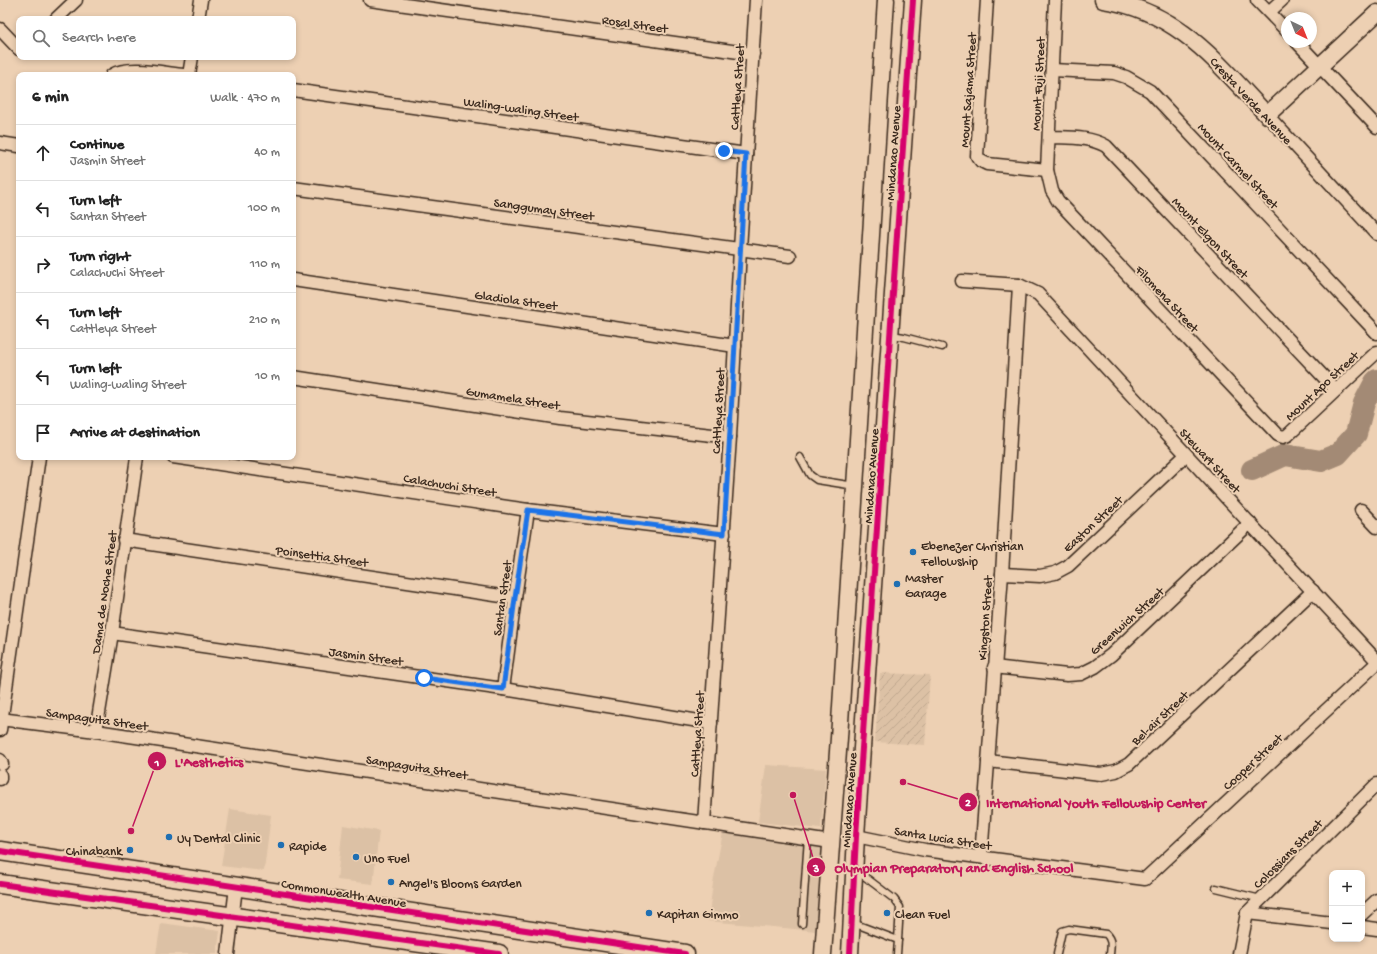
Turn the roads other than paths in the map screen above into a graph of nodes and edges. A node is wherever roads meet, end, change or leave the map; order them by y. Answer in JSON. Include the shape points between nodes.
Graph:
{"nodes":[{"id":1,"x":200,"y":0,"type":"edge"},
{"id":2,"x":370,"y":0,"type":"edge"},
{"id":3,"x":756,"y":0,"type":"edge"},
{"id":4,"x":886,"y":0,"type":"edge"},
{"id":5,"x":913,"y":0,"type":"edge"},
{"id":6,"x":987,"y":0,"type":"edge"},
{"id":7,"x":1055,"y":0,"type":"edge"},
{"id":8,"x":1103,"y":0,"type":"edge"},
{"id":9,"x":1258,"y":0,"type":"edge"},
{"id":10,"x":1282,"y":0,"type":"edge"},
{"id":11,"x":73,"y":1,"type":"edge"},
{"id":12,"x":1269,"y":12,"type":"junction"},
{"id":13,"x":1377,"y":14,"type":"edge"},
{"id":14,"x":59,"y":16,"type":"edge"},
{"id":15,"x":198,"y":16,"type":"edge"},
{"id":16,"x":1281,"y":25,"type":"edge"},
{"id":17,"x":0,"y":29,"type":"edge"},
{"id":18,"x":884,"y":36,"type":"junction"},
{"id":19,"x":911,"y":38,"type":"junction"},
{"id":20,"x":16,"y":46,"type":"edge"},
{"id":21,"x":1303,"y":48,"type":"edge"},
{"id":22,"x":753,"y":54,"type":"junction"},
{"id":23,"x":192,"y":60,"type":"edge"},
{"id":24,"x":1320,"y":66,"type":"junction"},
{"id":25,"x":1052,"y":70,"type":"junction"},
{"id":26,"x":882,"y":71,"type":"junction"},
{"id":27,"x":118,"y":72,"type":"edge"},
{"id":28,"x":152,"y":72,"type":"edge"},
{"id":29,"x":190,"y":72,"type":"edge"},
{"id":30,"x":908,"y":72,"type":"junction"},
{"id":31,"x":296,"y":90,"type":"edge"},
{"id":32,"x":1267,"y":115,"type":"junction"},
{"id":33,"x":1377,"y":127,"type":"edge"},
{"id":34,"x":1049,"y":137,"type":"junction"},
{"id":35,"x":0,"y":143,"type":"edge"},
{"id":36,"x":16,"y":146,"type":"edge"},
{"id":37,"x":746,"y":154,"type":"junction"},
{"id":38,"x":1048,"y":170,"type":"junction"},
{"id":39,"x":296,"y":188,"type":"edge"},
{"id":40,"x":1377,"y":234,"type":"edge"},
{"id":41,"x":740,"y":249,"type":"junction"},
{"id":42,"x":790,"y":256,"type":"dead end"},
{"id":43,"x":296,"y":280,"type":"edge"},
{"id":44,"x":962,"y":281,"type":"dead end"},
{"id":45,"x":1019,"y":285,"type":"junction"},
{"id":46,"x":1377,"y":333,"type":"edge"},
{"id":47,"x":890,"y":335,"type":"junction"},
{"id":48,"x":735,"y":346,"type":"junction"},
{"id":49,"x":942,"y":347,"type":"dead end"},
{"id":50,"x":1377,"y":352,"type":"edge"},
{"id":51,"x":296,"y":377,"type":"edge"},
{"id":52,"x":1336,"y":390,"type":"junction"},
{"id":53,"x":730,"y":437,"type":"junction"},
{"id":54,"x":1283,"y":437,"type":"joint"},
{"id":55,"x":1186,"y":455,"type":"junction"},
{"id":56,"x":800,"y":457,"type":"dead end"},
{"id":57,"x":39,"y":460,"type":"edge"},
{"id":58,"x":137,"y":460,"type":"edge"},
{"id":59,"x":193,"y":460,"type":"edge"},
{"id":60,"x":855,"y":486,"type":"junction"},
{"id":61,"x":528,"y":510,"type":"junction"},
{"id":62,"x":1361,"y":510,"type":"dead end"},
{"id":63,"x":1375,"y":519,"type":"edge"},
{"id":64,"x":1250,"y":523,"type":"junction"},
{"id":65,"x":724,"y":534,"type":"junction"},
{"id":66,"x":124,"y":540,"type":"junction"},
{"id":67,"x":1002,"y":574,"type":"junction"},
{"id":68,"x":1313,"y":591,"type":"junction"},
{"id":69,"x":515,"y":598,"type":"junction"},
{"id":70,"x":112,"y":633,"type":"junction"},
{"id":71,"x":1377,"y":662,"type":"edge"},
{"id":72,"x":994,"y":668,"type":"junction"},
{"id":73,"x":503,"y":689,"type":"junction"},
{"id":74,"x":1,"y":723,"type":"edge"},
{"id":75,"x":711,"y":723,"type":"junction"},
{"id":76,"x":96,"y":732,"type":"junction"},
{"id":77,"x":988,"y":761,"type":"junction"},
{"id":78,"x":1,"y":767,"type":"edge"},
{"id":79,"x":0,"y":779,"type":"edge"},
{"id":80,"x":1377,"y":784,"type":"edge"},
{"id":81,"x":704,"y":824,"type":"junction"},
{"id":82,"x":856,"y":836,"type":"junction"},
{"id":83,"x":808,"y":838,"type":"junction"},
{"id":84,"x":831,"y":842,"type":"junction"},
{"id":85,"x":0,"y":851,"type":"edge"},
{"id":86,"x":980,"y":857,"type":"junction"},
{"id":87,"x":855,"y":869,"type":"junction"},
{"id":88,"x":1145,"y":879,"type":"joint"},
{"id":89,"x":0,"y":884,"type":"edge"},
{"id":90,"x":236,"y":887,"type":"junction"},
{"id":91,"x":1216,"y":888,"type":"dead end"},
{"id":92,"x":1261,"y":898,"type":"junction"},
{"id":93,"x":1377,"y":900,"type":"edge"},
{"id":94,"x":1365,"y":911,"type":"edge"},
{"id":95,"x":1247,"y":913,"type":"junction"},
{"id":96,"x":232,"y":917,"type":"junction"},
{"id":97,"x":853,"y":922,"type":"junction"},
{"id":98,"x":1329,"y":923,"type":"edge"},
{"id":99,"x":802,"y":924,"type":"dead end"},
{"id":100,"x":1365,"y":927,"type":"edge"},
{"id":101,"x":1377,"y":929,"type":"edge"},
{"id":102,"x":898,"y":940,"type":"junction"},
{"id":103,"x":228,"y":954,"type":"edge"},
{"id":104,"x":499,"y":954,"type":"edge"},
{"id":105,"x":685,"y":954,"type":"edge"},
{"id":106,"x":823,"y":954,"type":"edge"},
{"id":107,"x":850,"y":954,"type":"edge"},
{"id":108,"x":897,"y":954,"type":"edge"},
{"id":109,"x":1058,"y":954,"type":"edge"},
{"id":110,"x":1110,"y":954,"type":"edge"},
{"id":111,"x":1239,"y":954,"type":"edge"}],
"edges":[{"from":1,"to":15,"type":"street"},
{"from":2,"to":22,"type":"street","name":"Rosal Street"},
{"from":3,"to":22,"type":"street","name":"Cattleya Street"},
{"from":4,"to":18,"type":"street","name":"Mindanao Avenue"},
{"from":5,"to":19,"type":"street","name":"Mindanao Avenue"},
{"from":6,"to":38,"type":"street","name":"Mount Sajama Street","via":[[977,156],[987,164]]},
{"from":7,"to":25,"type":"street","name":"Mount Fuji Street"},
{"from":8,"to":32,"type":"street","name":"Cresta Verde Avenue","via":[[1138,8],[1180,29],[1199,44]]},
{"from":9,"to":12,"type":"street"},
{"from":10,"to":12,"type":"street"},
{"from":11,"to":14,"type":"street"},
{"from":12,"to":16,"type":"street"},
{"from":13,"to":24,"type":"street"},
{"from":17,"to":20,"type":"street"},
{"from":18,"to":19,"type":"street"},
{"from":18,"to":26,"type":"street","name":"Mindanao Avenue"},
{"from":19,"to":30,"type":"street","name":"Mindanao Avenue"},
{"from":21,"to":24,"type":"street"},
{"from":22,"to":37,"type":"street","name":"Cattleya Street"},
{"from":23,"to":29,"type":"street"},
{"from":24,"to":32,"type":"street"},
{"from":24,"to":33,"type":"street"},
{"from":25,"to":34,"type":"street","name":"Mount Fuji Street"},
{"from":25,"to":46,"type":"street","name":"Mount Carmel Street","via":[[1114,73],[1126,76],[1150,91]]},
{"from":26,"to":30,"type":"street"},
{"from":26,"to":60,"type":"street","name":"Mindanao Avenue"},
{"from":27,"to":28,"type":"street"},
{"from":30,"to":47,"type":"street","name":"Mindanao Avenue"},
{"from":31,"to":37,"type":"street","name":"Waling-waling Street"},
{"from":32,"to":40,"type":"street","name":"Cresta Verde Avenue"},
{"from":34,"to":38,"type":"street","name":"Mount Fuji Street"},
{"from":34,"to":52,"type":"street","name":"Mount Elgon Street","via":[[1089,139],[1106,146]]},
{"from":35,"to":36,"type":"street"},
{"from":37,"to":41,"type":"street","name":"Cattleya Street"},
{"from":38,"to":54,"type":"street","name":"Filomena Street","via":[[1052,191],[1058,201],[1273,431]]},
{"from":39,"to":41,"type":"street","name":"Sanggumay Street"},
{"from":41,"to":42,"type":"street","name":"Sanggumay Street"},
{"from":41,"to":48,"type":"street","name":"Cattleya Street"},
{"from":43,"to":48,"type":"street","name":"Gladiola Street"},
{"from":44,"to":45,"type":"street"},
{"from":45,"to":55,"type":"street","name":"Stewart Street","via":[[1038,294]]},
{"from":45,"to":67,"type":"street","name":"Kingston Street"},
{"from":47,"to":49,"type":"lane"},
{"from":47,"to":82,"type":"street","name":"Mindanao Avenue"},
{"from":48,"to":53,"type":"street","name":"Cattleya Street"},
{"from":50,"to":52,"type":"street","name":"Mount Apo Street"},
{"from":51,"to":53,"type":"street","name":"Gumamela Street","via":[[560,418]]},
{"from":52,"to":54,"type":"street","name":"Mount Apo Street","via":[[1292,432]]},
{"from":53,"to":65,"type":"street","name":"Cattleya Street"},
{"from":55,"to":64,"type":"street","name":"Stewart Street"},
{"from":55,"to":67,"type":"street","name":"Easton Street","via":[[1068,566],[1055,573],[1040,576]]},
{"from":56,"to":60,"type":"lane","via":[[810,475],[817,480]]},
{"from":57,"to":74,"type":"street"},
{"from":58,"to":66,"type":"street","name":"Dama de Noche Street"},
{"from":59,"to":61,"type":"street","name":"Calachuchi Street"},
{"from":60,"to":84,"type":"street","name":"Mindanao Avenue"},
{"from":61,"to":65,"type":"street","name":"Calachuchi Street"},
{"from":61,"to":69,"type":"street","name":"Santan Street"},
{"from":62,"to":63,"type":"street"},
{"from":64,"to":68,"type":"street","name":"Stewart Street"},
{"from":64,"to":72,"type":"street","name":"Greenwich Street","via":[[1111,655],[1095,667],[1081,674]]},
{"from":65,"to":75,"type":"street","name":"Cattleya Street"},
{"from":66,"to":69,"type":"street","name":"Poinsettia Street"},
{"from":66,"to":70,"type":"street","name":"Dama de Noche Street"},
{"from":67,"to":72,"type":"street","name":"Kingston Street"},
{"from":68,"to":71,"type":"street","name":"Stewart Street"},
{"from":68,"to":77,"type":"street","name":"Bel-air Street","via":[[1129,764],[1116,771],[1101,774]]},
{"from":69,"to":73,"type":"street","name":"Santan Street"},
{"from":70,"to":73,"type":"street","name":"Jasmin Street"},
{"from":70,"to":76,"type":"street","name":"Dama de Noche Street"},
{"from":71,"to":88,"type":"street","name":"Cooper Street"},
{"from":72,"to":77,"type":"street","name":"Kingston Street"},
{"from":73,"to":75,"type":"street","name":"Jasmin Street"},
{"from":74,"to":76,"type":"street","name":"Sampaguita Street"},
{"from":75,"to":81,"type":"street","name":"Cattleya Street"},
{"from":76,"to":81,"type":"street","name":"Sampaguita Street"},
{"from":77,"to":86,"type":"street","name":"Kingston Street"},
{"from":78,"to":79,"type":"street"},
{"from":80,"to":92,"type":"street","name":"Colossians Street"},
{"from":81,"to":83,"type":"street","name":"Sampaguita Street"},
{"from":82,"to":86,"type":"street","name":"Santa Lucia Street","via":[[926,850]]},
{"from":82,"to":87,"type":"street","name":"Mindanao Avenue"},
{"from":83,"to":84,"type":"street","name":"Sampaguita Street"},
{"from":83,"to":99,"type":"lane"},
{"from":84,"to":106,"type":"street","name":"Mindanao Avenue"},
{"from":85,"to":90,"type":"main road","name":"Commonwealth Avenue"},
{"from":86,"to":88,"type":"street","name":"Santa Lucia Street"},
{"from":87,"to":97,"type":"street","name":"Mindanao Avenue"},
{"from":87,"to":102,"type":"lane","via":[[894,899],[900,907]]},
{"from":89,"to":96,"type":"main road"},
{"from":90,"to":96,"type":"street"},
{"from":90,"to":105,"type":"main road","name":"Commonwealth Avenue"},
{"from":91,"to":92,"type":"lane"},
{"from":92,"to":95,"type":"street","name":"Colossians Street"},
{"from":93,"to":94,"type":"street"},
{"from":95,"to":98,"type":"street"},
{"from":95,"to":111,"type":"street"},
{"from":96,"to":103,"type":"street"},
{"from":96,"to":104,"type":"main road"},
{"from":97,"to":102,"type":"lane"},
{"from":97,"to":107,"type":"street","name":"Mindanao Avenue"},
{"from":100,"to":101,"type":"street"},
{"from":102,"to":108,"type":"lane"},
{"from":109,"to":110,"type":"lane","via":[[1062,931],[1069,929],[1106,934],[1112,944]]}]}
